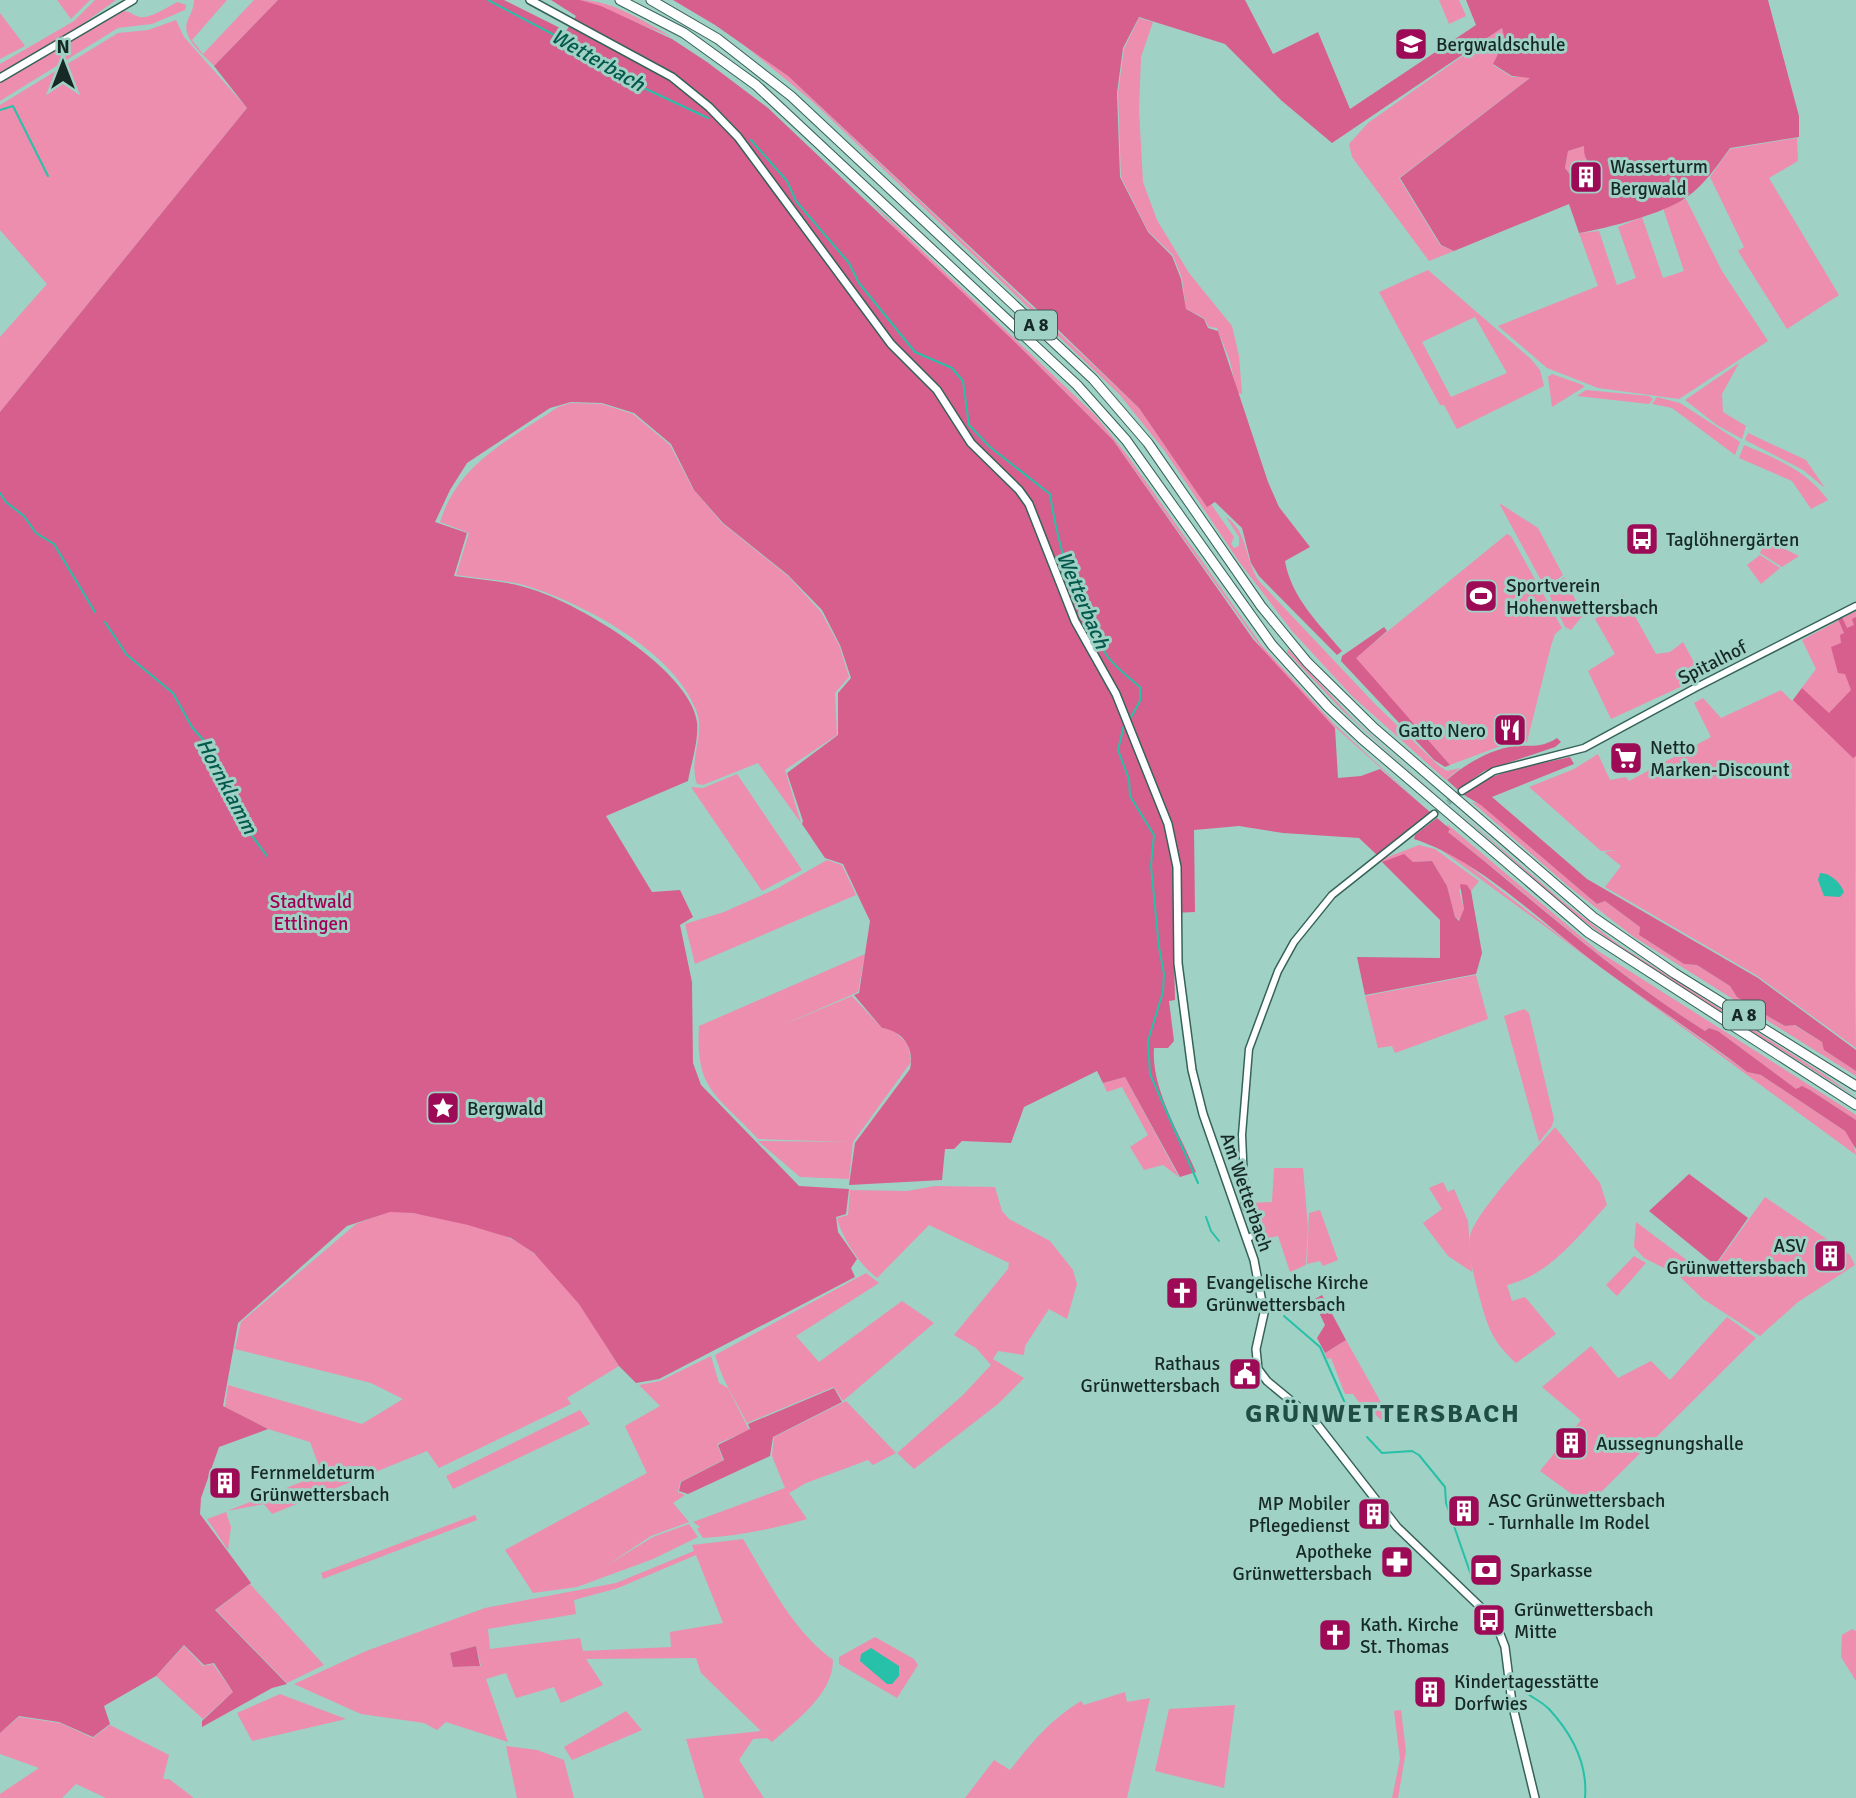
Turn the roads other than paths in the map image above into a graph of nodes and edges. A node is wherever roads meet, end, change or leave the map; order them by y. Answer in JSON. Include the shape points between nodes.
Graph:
{"nodes":[{"id":1,"x":530,"y":0,"type":"edge"},
{"id":2,"x":620,"y":0,"type":"edge"},
{"id":3,"x":651,"y":0,"type":"edge"},
{"id":4,"x":129,"y":1,"type":"edge"},
{"id":5,"x":0,"y":78,"type":"edge"},
{"id":6,"x":1856,"y":606,"type":"edge"},
{"id":7,"x":1462,"y":791,"type":"tunnel mouth"},
{"id":8,"x":1434,"y":814,"type":"tunnel mouth"},
{"id":9,"x":1856,"y":1086,"type":"edge"},
{"id":10,"x":1856,"y":1105,"type":"edge"},
{"id":11,"x":1248,"y":1238,"type":"junction"},
{"id":12,"x":1535,"y":1798,"type":"edge"}],
"edges":[{"from":1,"to":11,"type":"main road","name":"Am Wetterbach","via":[[672,77],[709,107],[738,137],[891,344],[937,390],[971,443],[1029,504],[1075,621],[1124,714],[1173,844],[1183,1019],[1194,1081]]},
{"from":2,"to":10,"type":"highway","number":"A 8","via":[[684,33],[756,85],[1077,385],[1126,440],[1272,645],[1361,738],[1589,933]]},
{"from":3,"to":9,"type":"highway","number":"A 8","via":[[718,39],[792,96],[1093,379],[1148,443],[1262,606],[1307,662],[1374,728],[1593,917]]},
{"from":4,"to":5,"type":"main road"},
{"from":6,"to":7,"type":"street","name":"Spitalhof","via":[[1584,748],[1494,771]]},
{"from":8,"to":11,"type":"street","via":[[1338,888],[1294,942],[1278,971],[1249,1049],[1242,1140],[1244,1199],[1260,1228]]},
{"from":11,"to":12,"type":"main road","name":"Am Wetterbach","via":[[1264,1307],[1255,1356],[1262,1376],[1309,1414],[1397,1527],[1489,1613],[1502,1635],[1512,1703]]}]}
